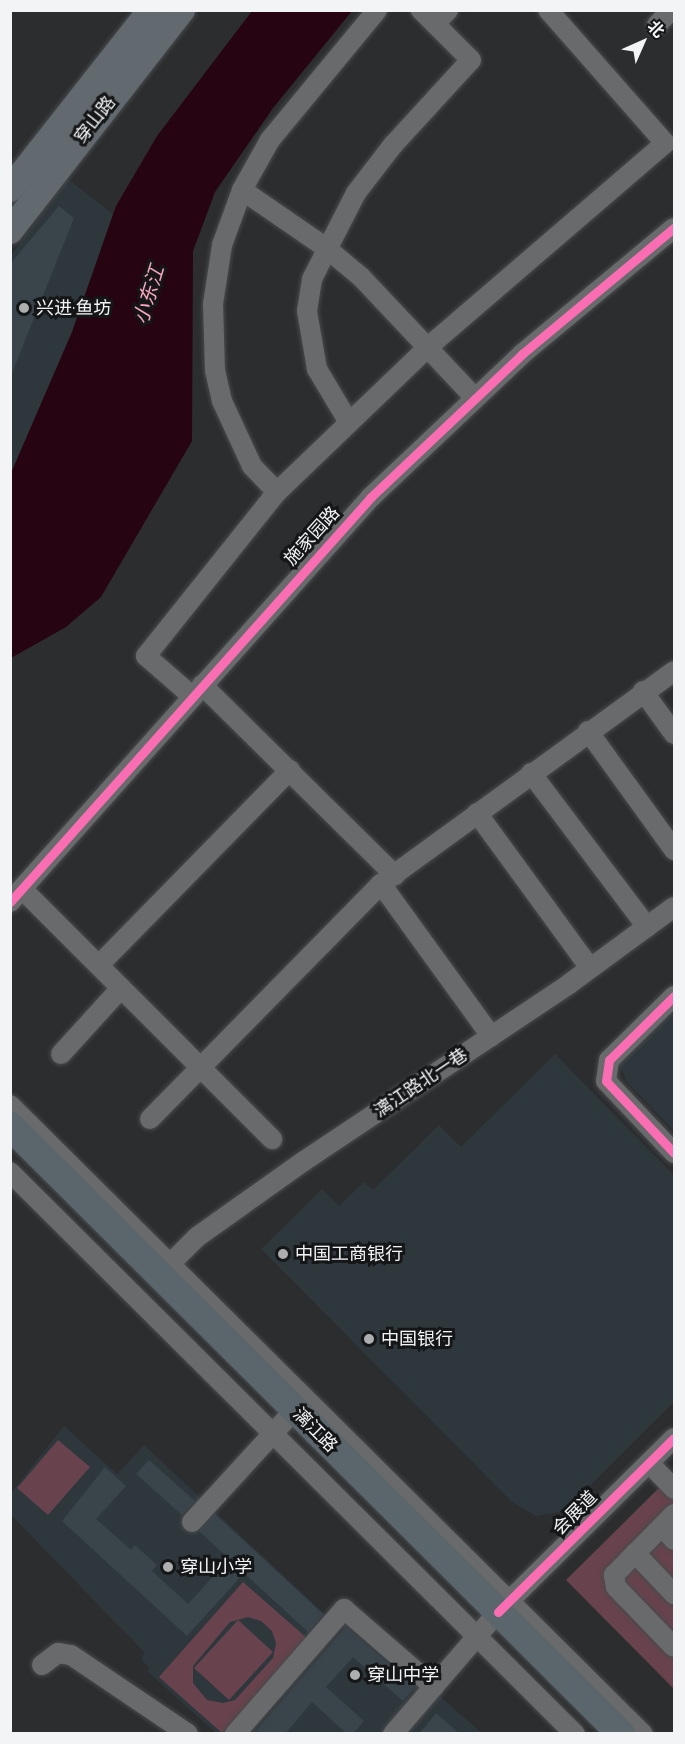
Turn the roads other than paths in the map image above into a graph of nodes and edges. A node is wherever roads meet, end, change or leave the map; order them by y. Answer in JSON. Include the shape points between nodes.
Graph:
{"nodes":[{"id":1,"x":151,"y":10,"type":"edge"},
{"id":2,"x":182,"y":10,"type":"edge"},
{"id":3,"x":377,"y":10,"type":"edge"},
{"id":4,"x":548,"y":10,"type":"edge"},
{"id":5,"x":671,"y":10,"type":"edge"},
{"id":6,"x":435,"y":15,"type":"edge"},
{"id":7,"x":657,"y":25,"type":"dead end"},
{"id":8,"x":10,"y":189,"type":"edge"},
{"id":9,"x":242,"y":190,"type":"junction"},
{"id":10,"x":675,"y":228,"type":"edge"},
{"id":11,"x":10,"y":231,"type":"edge"},
{"id":12,"x":325,"y":247,"type":"junction"},
{"id":13,"x":428,"y":348,"type":"junction"},
{"id":14,"x":474,"y":397,"type":"junction"},
{"id":15,"x":348,"y":421,"type":"junction"},
{"id":16,"x":277,"y":492,"type":"junction"},
{"id":17,"x":675,"y":671,"type":"edge"},
{"id":18,"x":197,"y":691,"type":"junction"},
{"id":19,"x":643,"y":692,"type":"junction"},
{"id":20,"x":588,"y":731,"type":"junction"},
{"id":21,"x":675,"y":734,"type":"edge"},
{"id":22,"x":290,"y":770,"type":"junction"},
{"id":23,"x":531,"y":773,"type":"junction"},
{"id":24,"x":477,"y":813,"type":"junction"},
{"id":25,"x":675,"y":850,"type":"edge"},
{"id":26,"x":388,"y":880,"type":"junction"},
{"id":27,"x":16,"y":896,"type":"edge"},
{"id":28,"x":675,"y":907,"type":"edge"},
{"id":29,"x":647,"y":927,"type":"junction"},
{"id":30,"x":99,"y":965,"type":"junction"},
{"id":31,"x":590,"y":968,"type":"junction"},
{"id":32,"x":121,"y":988,"type":"junction"},
{"id":33,"x":675,"y":996,"type":"edge"},
{"id":34,"x":491,"y":1036,"type":"junction"},
{"id":35,"x":61,"y":1054,"type":"dead end"},
{"id":36,"x":200,"y":1066,"type":"junction"},
{"id":37,"x":10,"y":1105,"type":"edge"},
{"id":38,"x":150,"y":1119,"type":"dead end"},
{"id":39,"x":10,"y":1126,"type":"edge"},
{"id":40,"x":272,"y":1139,"type":"dead end"},
{"id":41,"x":10,"y":1152,"type":"edge"},
{"id":42,"x":675,"y":1153,"type":"edge"},
{"id":43,"x":11,"y":1173,"type":"edge"},
{"id":44,"x":170,"y":1264,"type":"junction"},
{"id":45,"x":290,"y":1416,"type":"junction"},
{"id":46,"x":675,"y":1438,"type":"edge"},
{"id":47,"x":649,"y":1463,"type":"junction"},
{"id":48,"x":675,"y":1489,"type":"edge"},
{"id":49,"x":192,"y":1522,"type":"dead end"},
{"id":50,"x":670,"y":1527,"type":"edge"},
{"id":51,"x":635,"y":1553,"type":"junction"},
{"id":52,"x":675,"y":1594,"type":"edge"},
{"id":53,"x":493,"y":1619,"type":"junction"},
{"id":54,"x":675,"y":1647,"type":"edge"},
{"id":55,"x":42,"y":1665,"type":"dead end"},
{"id":56,"x":434,"y":1687,"type":"junction"},
{"id":57,"x":188,"y":1734,"type":"edge"},
{"id":58,"x":235,"y":1734,"type":"edge"},
{"id":59,"x":393,"y":1734,"type":"edge"},
{"id":60,"x":575,"y":1734,"type":"edge"},
{"id":61,"x":596,"y":1734,"type":"edge"},
{"id":62,"x":621,"y":1734,"type":"edge"},
{"id":63,"x":644,"y":1734,"type":"edge"}],
"edges":[{"from":1,"to":8,"type":"main road","name":"穿山路"},
{"from":2,"to":11,"type":"main road","name":"穿山路"},
{"from":3,"to":9,"type":"street","via":[[287,118]]},
{"from":4,"to":13,"type":"street","via":[[665,142]]},
{"from":5,"to":7,"type":"street"},
{"from":6,"to":12,"type":"street","via":[[471,60],[374,168]]},
{"from":9,"to":12,"type":"street"},
{"from":9,"to":16,"type":"street","via":[[222,245],[216,276],[215,371],[235,436],[252,466]]},
{"from":10,"to":14,"type":"street","name":"施家园路"},
{"from":12,"to":13,"type":"street","via":[[361,277]]},
{"from":12,"to":15,"type":"street","via":[[312,279],[307,310],[310,339],[317,369]]},
{"from":13,"to":14,"type":"street"},
{"from":13,"to":15,"type":"street"},
{"from":14,"to":18,"type":"street","name":"施家园路","via":[[340,530]]},
{"from":15,"to":16,"type":"street"},
{"from":16,"to":18,"type":"street","via":[[146,656]]},
{"from":17,"to":19,"type":"street"},
{"from":18,"to":22,"type":"street"},
{"from":18,"to":27,"type":"street","name":"施家园路"},
{"from":19,"to":20,"type":"street"},
{"from":19,"to":21,"type":"street"},
{"from":20,"to":23,"type":"street"},
{"from":20,"to":25,"type":"street"},
{"from":22,"to":26,"type":"street"},
{"from":22,"to":30,"type":"street"},
{"from":23,"to":24,"type":"street"},
{"from":23,"to":29,"type":"street"},
{"from":24,"to":26,"type":"street"},
{"from":24,"to":31,"type":"street"},
{"from":26,"to":34,"type":"street"},
{"from":26,"to":36,"type":"street"},
{"from":27,"to":30,"type":"street"},
{"from":28,"to":29,"type":"street","name":"漓江路北一巷"},
{"from":29,"to":31,"type":"street","name":"漓江路北一巷"},
{"from":30,"to":32,"type":"street"},
{"from":31,"to":34,"type":"street","name":"漓江路北一巷"},
{"from":32,"to":35,"type":"street"},
{"from":32,"to":36,"type":"street"},
{"from":33,"to":42,"type":"street","via":[[609,1060],[606,1081]]},
{"from":34,"to":44,"type":"street","name":"漓江路北一巷","via":[[197,1237]]},
{"from":36,"to":38,"type":"street"},
{"from":36,"to":40,"type":"street"},
{"from":37,"to":44,"type":"street"},
{"from":39,"to":45,"type":"highway","name":"漓江路"},
{"from":41,"to":45,"type":"highway","name":"漓江路"},
{"from":43,"to":45,"type":"street"},
{"from":44,"to":45,"type":"street"},
{"from":45,"to":49,"type":"street"},
{"from":45,"to":53,"type":"highway","name":"漓江路"},
{"from":46,"to":47,"type":"street","name":"会展道"},
{"from":47,"to":48,"type":"street"},
{"from":47,"to":53,"type":"street","name":"会展道"},
{"from":50,"to":51,"type":"street"},
{"from":51,"to":52,"type":"street"},
{"from":51,"to":54,"type":"street","via":[[614,1575],[616,1587]]},
{"from":53,"to":56,"type":"street","name":"会展道"},
{"from":53,"to":60,"type":"street"},
{"from":53,"to":61,"type":"highway","name":"漓江路"},
{"from":53,"to":62,"type":"highway","name":"漓江路"},
{"from":53,"to":63,"type":"street"},
{"from":55,"to":57,"type":"street","via":[[58,1653],[71,1655]]},
{"from":56,"to":58,"type":"street","via":[[344,1610]]},
{"from":56,"to":59,"type":"street","name":"会展道"}]}
